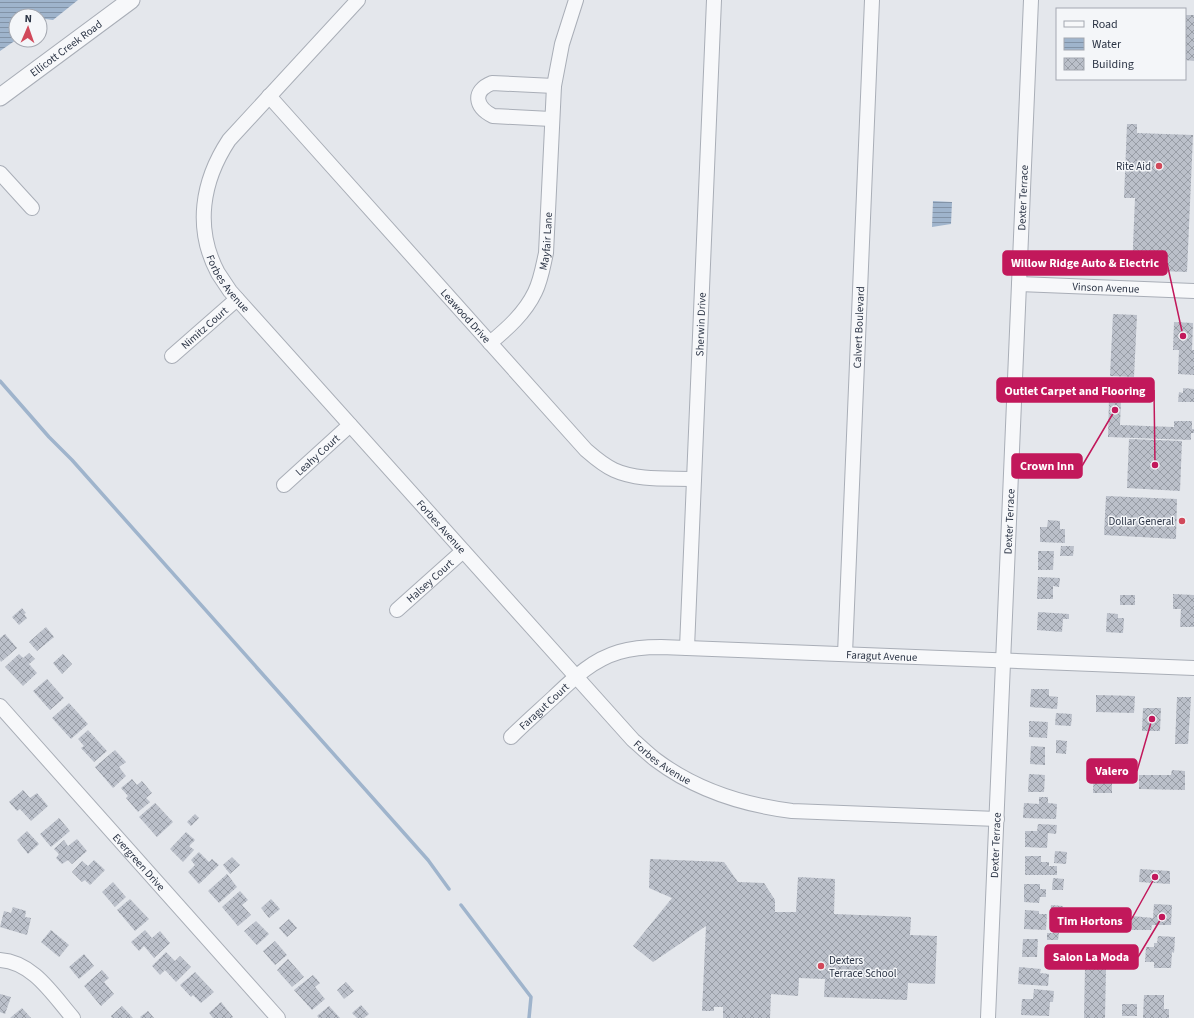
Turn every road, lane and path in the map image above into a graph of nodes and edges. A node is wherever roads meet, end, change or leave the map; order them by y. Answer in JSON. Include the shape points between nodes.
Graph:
{"nodes":[{"id":1,"x":131,"y":0,"type":"edge"},
{"id":2,"x":358,"y":0,"type":"edge"},
{"id":3,"x":576,"y":0,"type":"edge"},
{"id":4,"x":714,"y":0,"type":"edge"},
{"id":5,"x":872,"y":0,"type":"edge"},
{"id":6,"x":1031,"y":0,"type":"edge"},
{"id":7,"x":554,"y":86,"type":"junction"},
{"id":8,"x":269,"y":96,"type":"junction"},
{"id":9,"x":0,"y":97,"type":"edge"},
{"id":10,"x":551,"y":119,"type":"junction"},
{"id":11,"x":0,"y":173,"type":"edge"},
{"id":12,"x":32,"y":208,"type":"dead end"},
{"id":13,"x":1019,"y":284,"type":"junction"},
{"id":14,"x":1194,"y":291,"type":"edge"},
{"id":15,"x":237,"y":299,"type":"junction"},
{"id":16,"x":490,"y":343,"type":"junction"},
{"id":17,"x":172,"y":356,"type":"dead end"},
{"id":18,"x":350,"y":426,"type":"junction"},
{"id":19,"x":694,"y":478,"type":"junction"},
{"id":20,"x":284,"y":484,"type":"dead end"},
{"id":21,"x":464,"y":551,"type":"junction"},
{"id":22,"x":397,"y":610,"type":"dead end"},
{"id":23,"x":687,"y":648,"type":"junction"},
{"id":24,"x":845,"y":654,"type":"junction"},
{"id":25,"x":1004,"y":661,"type":"junction"},
{"id":26,"x":1194,"y":668,"type":"edge"},
{"id":27,"x":576,"y":676,"type":"junction"},
{"id":28,"x":0,"y":706,"type":"edge"},
{"id":29,"x":511,"y":737,"type":"dead end"},
{"id":30,"x":997,"y":819,"type":"junction"},
{"id":31,"x":0,"y":960,"type":"edge"},
{"id":32,"x":73,"y":1018,"type":"edge"},
{"id":33,"x":278,"y":1018,"type":"edge"},
{"id":34,"x":988,"y":1018,"type":"edge"}],
"edges":[{"from":1,"to":9,"type":"street","name":"Ellicott Creek Road"},
{"from":2,"to":8,"type":"street","name":"Forbes Avenue"},
{"from":3,"to":7,"type":"street","name":"Mayfair Lane","via":[[562,44]]},
{"from":4,"to":19,"type":"street","name":"Sherwin Drive"},
{"from":5,"to":24,"type":"street","name":"Calvert Boulevard"},
{"from":6,"to":13,"type":"street","name":"Dexter Terrace"},
{"from":7,"to":10,"type":"street","name":"Mayfair Lane"},
{"from":7,"to":10,"type":"street","via":[[492,82],[486,85],[478,99],[485,112],[493,116]]},
{"from":8,"to":15,"type":"street","name":"Forbes Avenue","via":[[228,140],[219,154],[204,202],[205,237],[211,257],[219,274]]},
{"from":8,"to":16,"type":"street","name":"Leawood Drive"},
{"from":10,"to":16,"type":"street","name":"Mayfair Lane","via":[[546,253],[542,273],[535,292],[522,313]]},
{"from":11,"to":12,"type":"street"},
{"from":13,"to":14,"type":"street","name":"Vinson Avenue"},
{"from":13,"to":25,"type":"street","name":"Dexter Terrace"},
{"from":15,"to":17,"type":"street","name":"Nimitz Court"},
{"from":15,"to":18,"type":"street","name":"Forbes Avenue"},
{"from":16,"to":19,"type":"street","name":"Leawood Drive","via":[[586,450],[599,461],[613,470],[627,474]]},
{"from":18,"to":20,"type":"street","name":"Leahy Court"},
{"from":18,"to":21,"type":"street","name":"Forbes Avenue"},
{"from":19,"to":23,"type":"street","name":"Sherwin Drive"},
{"from":21,"to":22,"type":"street","name":"Halsey Court"},
{"from":21,"to":27,"type":"street","name":"Forbes Avenue"},
{"from":23,"to":24,"type":"street","name":"Faragut Avenue"},
{"from":23,"to":27,"type":"street","name":"Faragut Avenue","via":[[642,647],[619,652],[596,662]]},
{"from":24,"to":25,"type":"street","name":"Faragut Avenue"},
{"from":25,"to":26,"type":"street","name":"Faragut Avenue"},
{"from":25,"to":30,"type":"street","name":"Dexter Terrace"},
{"from":27,"to":29,"type":"street","name":"Faragut Court"},
{"from":27,"to":30,"type":"street","name":"Forbes Avenue","via":[[633,740],[656,759],[690,781],[745,803],[792,811]]},
{"from":28,"to":33,"type":"street","name":"Evergreen Drive"},
{"from":30,"to":34,"type":"street","name":"Dexter Terrace"},
{"from":31,"to":32,"type":"street","via":[[12,961],[36,975]]}]}
